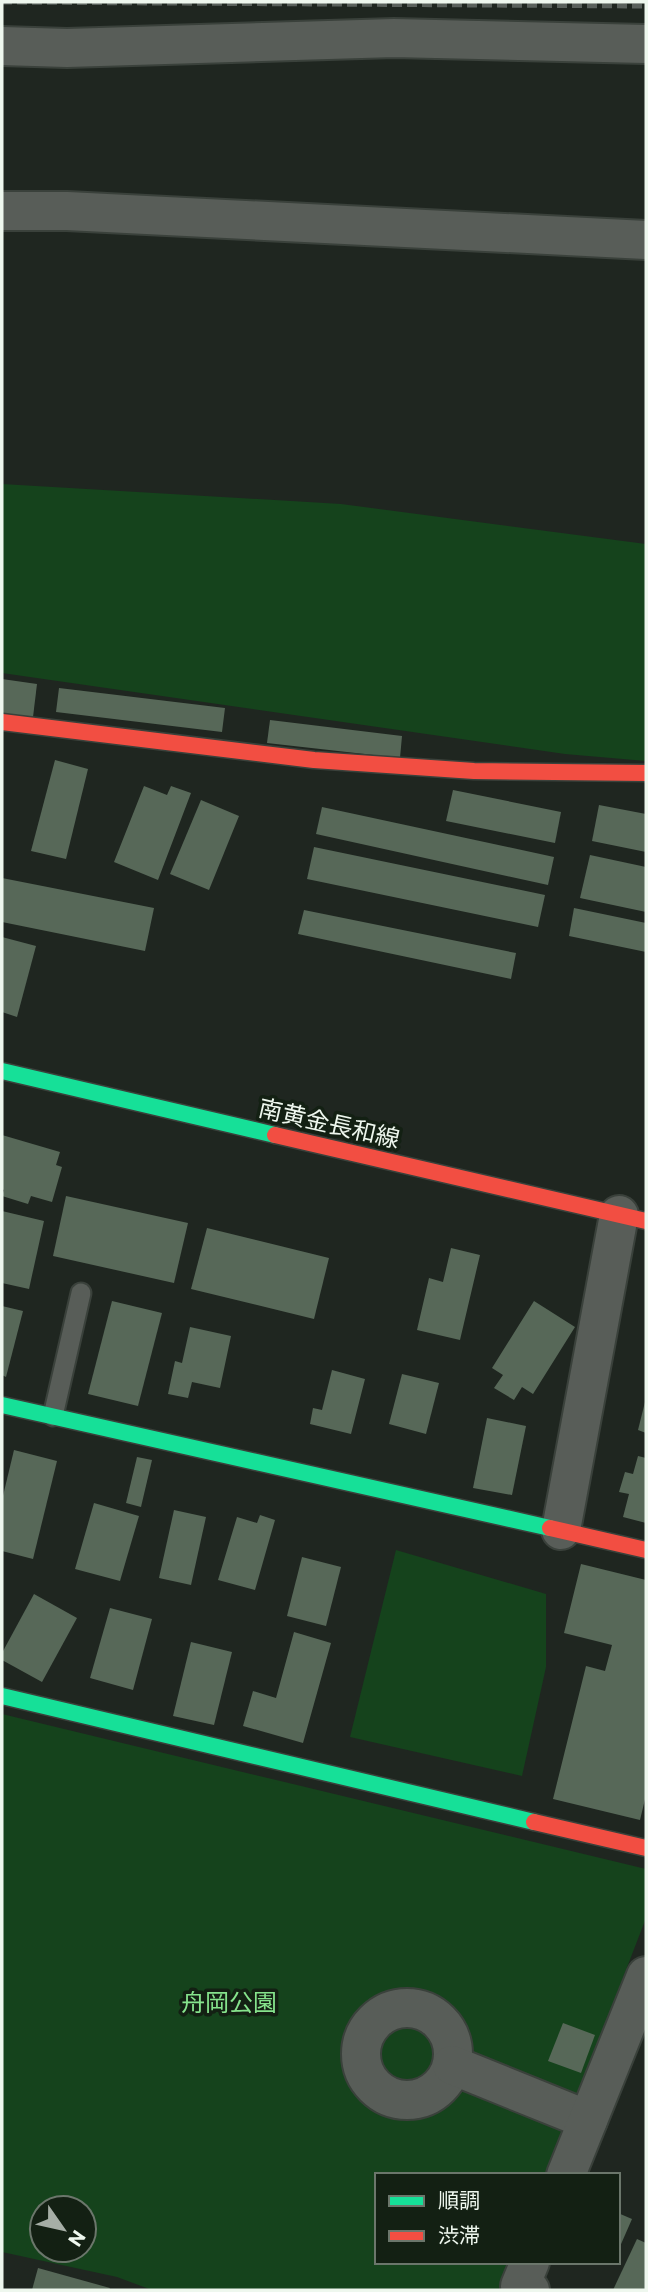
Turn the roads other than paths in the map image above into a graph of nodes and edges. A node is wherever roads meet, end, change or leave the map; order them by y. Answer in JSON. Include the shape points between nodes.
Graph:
{"nodes":[{"id":1,"x":646,"y":44,"type":"edge"},
{"id":2,"x":2,"y":46,"type":"edge"},
{"id":3,"x":2,"y":211,"type":"edge"},
{"id":4,"x":646,"y":240,"type":"edge"},
{"id":5,"x":2,"y":722,"type":"edge"},
{"id":6,"x":646,"y":773,"type":"edge"},
{"id":7,"x":2,"y":1071,"type":"edge"},
{"id":8,"x":633,"y":1218,"type":"edge"},
{"id":9,"x":81,"y":1293,"type":"dead end"},
{"id":10,"x":2,"y":1405,"type":"edge"},
{"id":11,"x":53,"y":1416,"type":"junction"},
{"id":12,"x":561,"y":1530,"type":"junction"},
{"id":13,"x":646,"y":1550,"type":"edge"},
{"id":14,"x":2,"y":1696,"type":"edge"},
{"id":15,"x":646,"y":1848,"type":"edge"},
{"id":16,"x":646,"y":1976,"type":"edge"},
{"id":17,"x":452,"y":2065,"type":"dead end"},
{"id":18,"x":588,"y":2120,"type":"junction"},
{"id":19,"x":567,"y":2173,"type":"edge"},
{"id":20,"x":529,"y":2264,"type":"edge"},
{"id":21,"x":530,"y":2290,"type":"edge"}],
"edges":[{"from":1,"to":2,"type":"street","via":[[394,38]]},
{"from":3,"to":4,"type":"street"},
{"from":5,"to":6,"type":"street","via":[[314,760],[474,771]]},
{"from":7,"to":8,"type":"street","name":"南黄金長和線"},
{"from":8,"to":12,"type":"street"},
{"from":9,"to":11,"type":"lane"},
{"from":10,"to":11,"type":"street"},
{"from":11,"to":12,"type":"street"},
{"from":12,"to":13,"type":"street"},
{"from":14,"to":15,"type":"street"},
{"from":16,"to":18,"type":"street"},
{"from":17,"to":18,"type":"street"},
{"from":18,"to":19,"type":"street"},
{"from":20,"to":21,"type":"street","via":[[520,2286]]}]}
